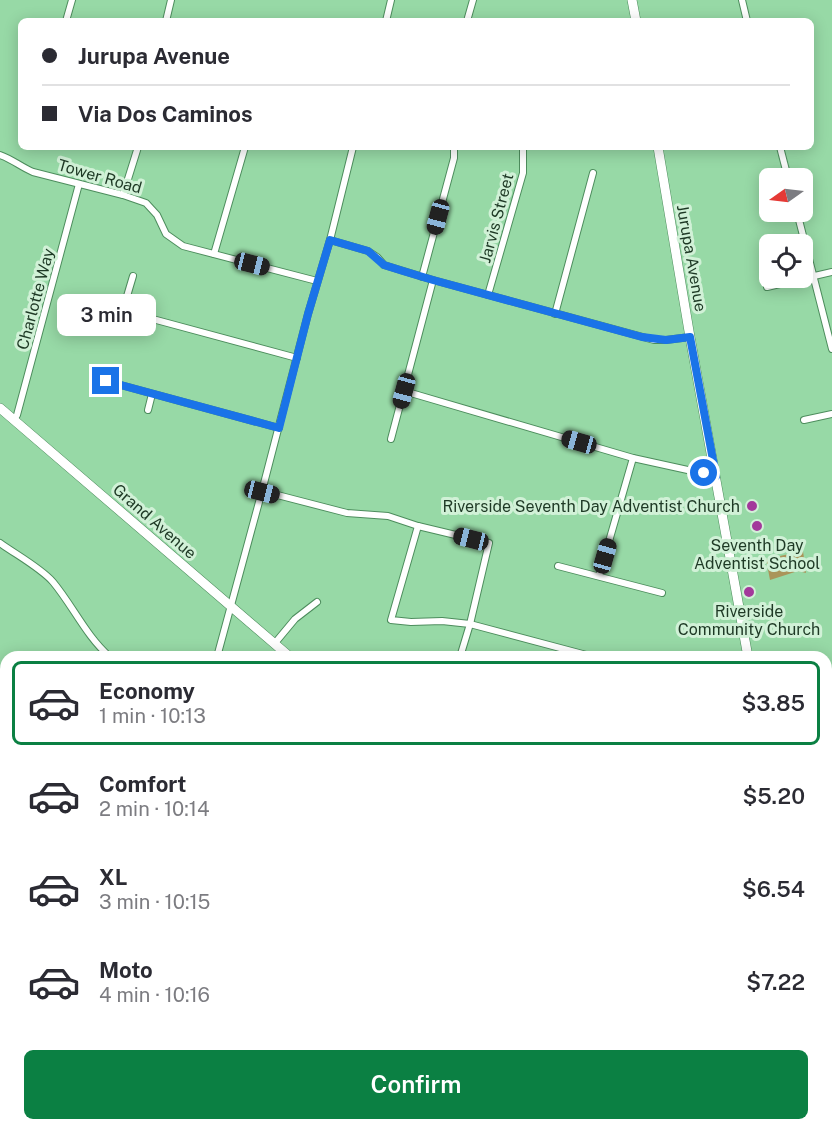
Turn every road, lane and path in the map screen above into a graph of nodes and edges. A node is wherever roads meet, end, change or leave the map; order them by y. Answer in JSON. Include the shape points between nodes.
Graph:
{"nodes":[{"id":1,"x":72,"y":0,"type":"edge"},
{"id":2,"x":171,"y":0,"type":"edge"},
{"id":3,"x":392,"y":0,"type":"edge"},
{"id":4,"x":473,"y":0,"type":"edge"},
{"id":5,"x":632,"y":0,"type":"edge"},
{"id":6,"x":742,"y":0,"type":"edge"},
{"id":7,"x":67,"y":18,"type":"edge"},
{"id":8,"x":167,"y":18,"type":"edge"},
{"id":9,"x":387,"y":18,"type":"edge"},
{"id":10,"x":468,"y":18,"type":"edge"},
{"id":11,"x":635,"y":18,"type":"edge"},
{"id":12,"x":746,"y":18,"type":"edge"},
{"id":13,"x":137,"y":150,"type":"edge"},
{"id":14,"x":244,"y":150,"type":"edge"},
{"id":15,"x":352,"y":150,"type":"edge"},
{"id":16,"x":454,"y":150,"type":"edge"},
{"id":17,"x":523,"y":150,"type":"edge"},
{"id":18,"x":659,"y":150,"type":"edge"},
{"id":19,"x":781,"y":150,"type":"edge"},
{"id":20,"x":0,"y":155,"type":"edge"},
{"id":21,"x":785,"y":168,"type":"edge"},
{"id":22,"x":593,"y":172,"type":"dead end"},
{"id":23,"x":79,"y":184,"type":"junction"},
{"id":24,"x":123,"y":195,"type":"junction"},
{"id":25,"x":330,"y":240,"type":"junction"},
{"id":26,"x":214,"y":254,"type":"junction"},
{"id":27,"x":832,"y":272,"type":"edge"},
{"id":28,"x":133,"y":276,"type":"dead end"},
{"id":29,"x":813,"y":276,"type":"joint"},
{"id":30,"x":422,"y":277,"type":"junction"},
{"id":31,"x":433,"y":280,"type":"junction"},
{"id":32,"x":317,"y":281,"type":"junction"},
{"id":33,"x":488,"y":295,"type":"junction"},
{"id":34,"x":123,"y":311,"type":"junction"},
{"id":35,"x":555,"y":314,"type":"junction"},
{"id":36,"x":119,"y":323,"type":"dead end"},
{"id":37,"x":690,"y":337,"type":"junction"},
{"id":38,"x":832,"y":350,"type":"edge"},
{"id":39,"x":297,"y":358,"type":"junction"},
{"id":40,"x":106,"y":381,"type":"dead end"},
{"id":41,"x":404,"y":391,"type":"junction"},
{"id":42,"x":152,"y":394,"type":"junction"},
{"id":43,"x":0,"y":408,"type":"edge"},
{"id":44,"x":148,"y":410,"type":"dead end"},
{"id":45,"x":832,"y":414,"type":"edge"},
{"id":46,"x":14,"y":420,"type":"junction"},
{"id":47,"x":804,"y":420,"type":"dead end"},
{"id":48,"x":279,"y":428,"type":"junction"},
{"id":49,"x":391,"y":439,"type":"dead end"},
{"id":50,"x":633,"y":458,"type":"junction"},
{"id":51,"x":716,"y":476,"type":"junction"},
{"id":52,"x":262,"y":492,"type":"junction"},
{"id":53,"x":418,"y":526,"type":"junction"},
{"id":54,"x":0,"y":543,"type":"edge"},
{"id":55,"x":558,"y":566,"type":"dead end"},
{"id":56,"x":599,"y":576,"type":"junction"},
{"id":57,"x":663,"y":593,"type":"dead end"},
{"id":58,"x":317,"y":602,"type":"dead end"},
{"id":59,"x":231,"y":606,"type":"junction"},
{"id":60,"x":470,"y":624,"type":"junction"},
{"id":61,"x":274,"y":644,"type":"junction"},
{"id":62,"x":103,"y":651,"type":"edge"},
{"id":63,"x":219,"y":651,"type":"edge"},
{"id":64,"x":283,"y":651,"type":"edge"},
{"id":65,"x":462,"y":651,"type":"edge"},
{"id":66,"x":571,"y":651,"type":"edge"},
{"id":67,"x":747,"y":651,"type":"edge"}],
"edges":[{"from":1,"to":7,"type":"street"},
{"from":2,"to":8,"type":"street"},
{"from":3,"to":9,"type":"street"},
{"from":4,"to":10,"type":"street"},
{"from":5,"to":11,"type":"main road"},
{"from":6,"to":12,"type":"street"},
{"from":13,"to":24,"type":"street"},
{"from":14,"to":26,"type":"street"},
{"from":15,"to":25,"type":"street"},
{"from":16,"to":30,"type":"street"},
{"from":17,"to":33,"type":"street","name":"Jarvis Street","via":[[523,173]]},
{"from":18,"to":37,"type":"main road","name":"Jurupa Avenue"},
{"from":19,"to":21,"type":"street"},
{"from":20,"to":23,"type":"street","name":"Tower Road","via":[[33,172]]},
{"from":22,"to":35,"type":"street"},
{"from":23,"to":24,"type":"street","name":"Tower Road"},
{"from":23,"to":46,"type":"street","name":"Charlotte Way"},
{"from":24,"to":26,"type":"street","name":"Tower Road","via":[[146,203],[166,234],[183,246]]},
{"from":25,"to":30,"type":"street","via":[[368,251],[384,265]]},
{"from":25,"to":32,"type":"street"},
{"from":26,"to":32,"type":"street","name":"Tower Road"},
{"from":27,"to":29,"type":"street"},
{"from":28,"to":34,"type":"street"},
{"from":29,"to":38,"type":"street"},
{"from":30,"to":31,"type":"street"},
{"from":31,"to":33,"type":"street"},
{"from":31,"to":41,"type":"street"},
{"from":32,"to":39,"type":"street"},
{"from":33,"to":35,"type":"street"},
{"from":34,"to":36,"type":"street"},
{"from":34,"to":39,"type":"street"},
{"from":35,"to":37,"type":"street","via":[[654,340]]},
{"from":37,"to":51,"type":"main road","name":"Jurupa Avenue"},
{"from":39,"to":48,"type":"street"},
{"from":40,"to":42,"type":"street"},
{"from":41,"to":49,"type":"street"},
{"from":41,"to":50,"type":"street"},
{"from":42,"to":44,"type":"street"},
{"from":42,"to":48,"type":"street"},
{"from":43,"to":46,"type":"main road","name":"Grand Avenue"},
{"from":45,"to":47,"type":"street"},
{"from":46,"to":59,"type":"main road","name":"Grand Avenue"},
{"from":48,"to":52,"type":"street"},
{"from":50,"to":51,"type":"street"},
{"from":50,"to":56,"type":"street"},
{"from":51,"to":67,"type":"main road","name":"Jurupa Avenue"},
{"from":52,"to":53,"type":"street","via":[[347,513],[388,516]]},
{"from":52,"to":59,"type":"street"},
{"from":53,"to":60,"type":"street","via":[[489,543]]},
{"from":53,"to":60,"type":"street","via":[[391,620]]},
{"from":54,"to":62,"type":"street","via":[[51,580]]},
{"from":55,"to":56,"type":"street"},
{"from":56,"to":57,"type":"street"},
{"from":58,"to":61,"type":"street","via":[[295,619]]},
{"from":59,"to":61,"type":"main road","name":"Grand Avenue"},
{"from":59,"to":63,"type":"street"},
{"from":60,"to":65,"type":"street"},
{"from":60,"to":66,"type":"street"},
{"from":61,"to":64,"type":"main road","name":"Grand Avenue"}]}
